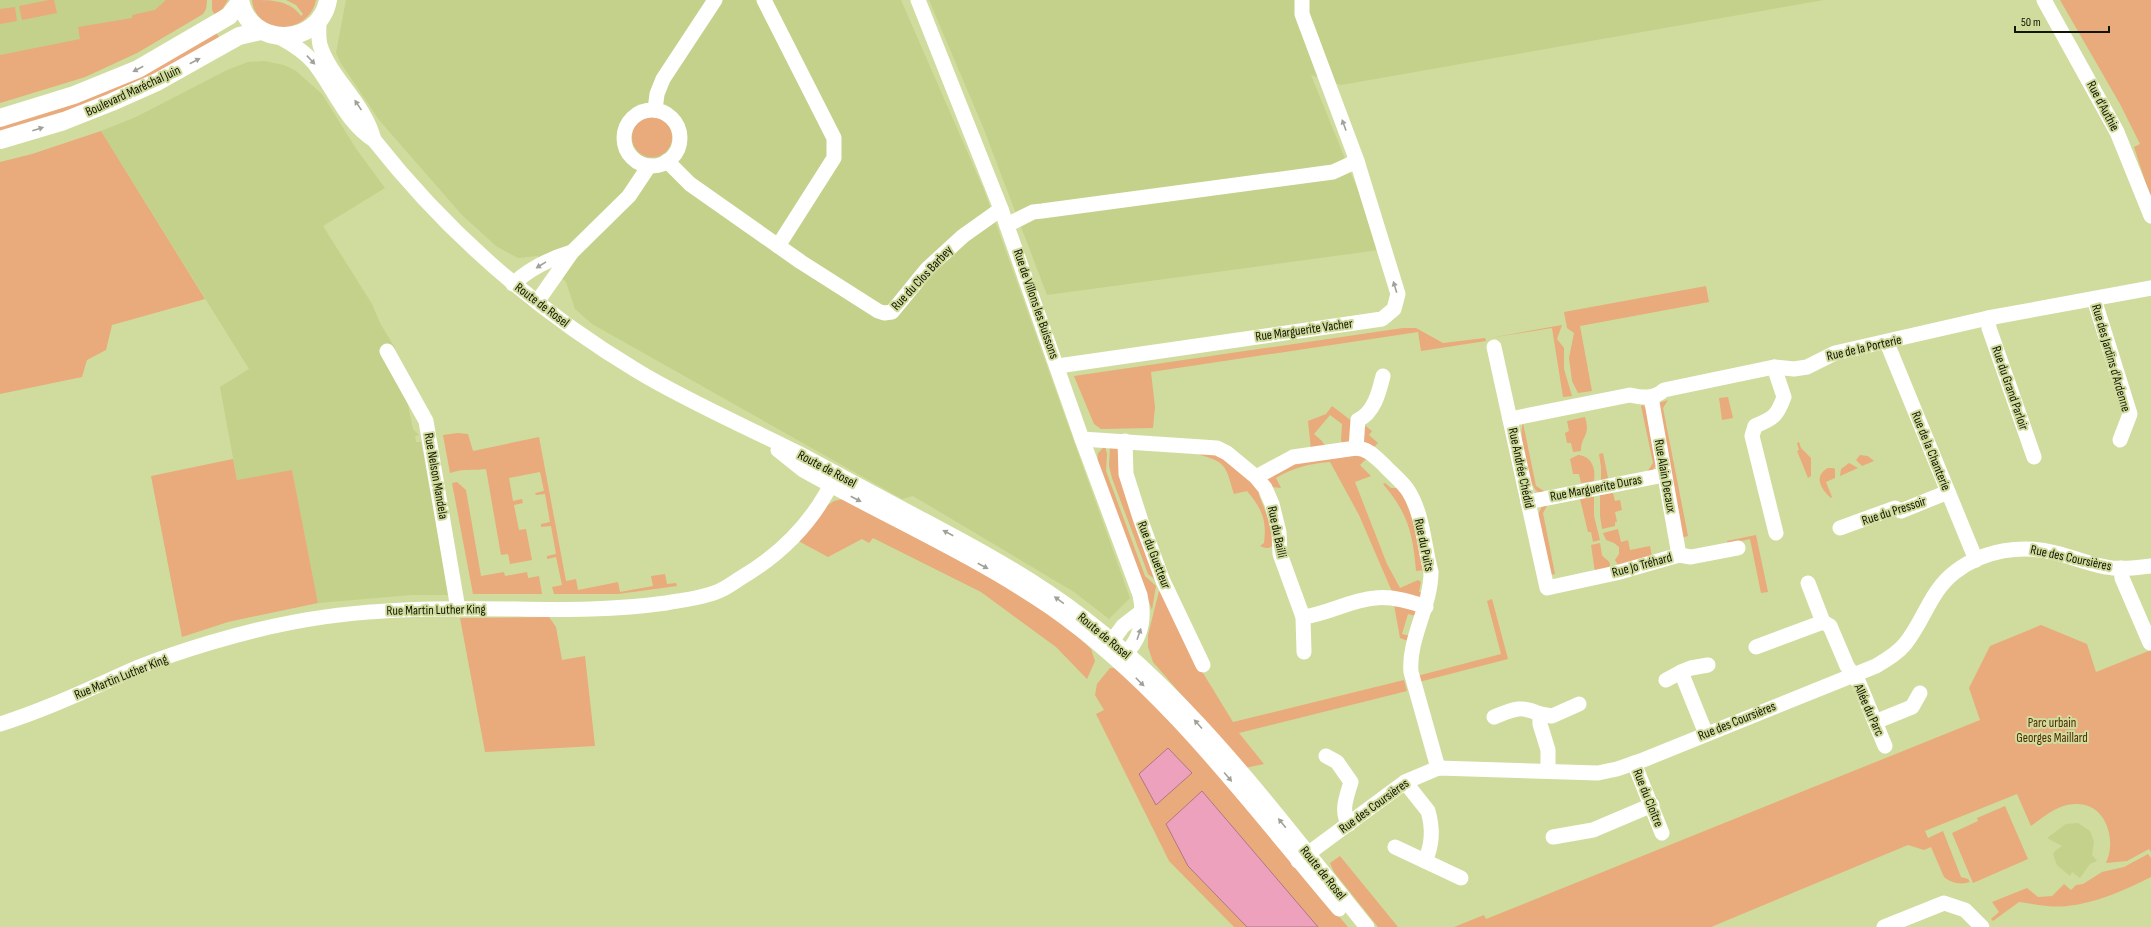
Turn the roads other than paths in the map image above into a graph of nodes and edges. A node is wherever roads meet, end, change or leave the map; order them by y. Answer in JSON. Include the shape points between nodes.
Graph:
{"nodes":[{"id":1,"x":328,"y":0,"type":"edge"},
{"id":2,"x":715,"y":0,"type":"edge"},
{"id":3,"x":764,"y":0,"type":"edge"},
{"id":4,"x":918,"y":0,"type":"edge"},
{"id":5,"x":1302,"y":0,"type":"edge"},
{"id":6,"x":2044,"y":0,"type":"edge"},
{"id":7,"x":240,"y":1,"type":"edge"},
{"id":8,"x":319,"y":20,"type":"junction"},
{"id":9,"x":261,"y":31,"type":"junction"},
{"id":10,"x":279,"y":37,"type":"junction"},
{"id":11,"x":656,"y":110,"type":"junction"},
{"id":12,"x":0,"y":118,"type":"edge"},
{"id":13,"x":0,"y":140,"type":"edge"},
{"id":14,"x":374,"y":140,"type":"junction"},
{"id":15,"x":668,"y":161,"type":"junction"},
{"id":16,"x":1357,"y":162,"type":"junction"},
{"id":17,"x":649,"y":166,"type":"junction"},
{"id":18,"x":1002,"y":209,"type":"junction"},
{"id":19,"x":2151,"y":216,"type":"edge"},
{"id":20,"x":1007,"y":225,"type":"junction"},
{"id":21,"x":778,"y":246,"type":"junction"},
{"id":22,"x":572,"y":252,"type":"junction"},
{"id":23,"x":513,"y":284,"type":"junction"},
{"id":24,"x":2151,"y":288,"type":"edge"},
{"id":25,"x":2094,"y":299,"type":"junction"},
{"id":26,"x":536,"y":302,"type":"junction"},
{"id":27,"x":1988,"y":318,"type":"junction"},
{"id":28,"x":1887,"y":343,"type":"junction"},
{"id":29,"x":1494,"y":347,"type":"dead end"},
{"id":30,"x":387,"y":351,"type":"dead end"},
{"id":31,"x":1058,"y":366,"type":"junction"},
{"id":32,"x":1774,"y":367,"type":"junction"},
{"id":33,"x":1383,"y":376,"type":"dead end"},
{"id":34,"x":1651,"y":397,"type":"junction"},
{"id":35,"x":1510,"y":419,"type":"junction"},
{"id":36,"x":1082,"y":439,"type":"junction"},
{"id":37,"x":2120,"y":440,"type":"dead end"},
{"id":38,"x":1126,"y":441,"type":"junction"},
{"id":39,"x":1356,"y":448,"type":"junction"},
{"id":40,"x":2034,"y":458,"type":"dead end"},
{"id":41,"x":1664,"y":475,"type":"junction"},
{"id":42,"x":1256,"y":478,"type":"junction"},
{"id":43,"x":833,"y":480,"type":"junction"},
{"id":44,"x":1948,"y":492,"type":"junction"},
{"id":45,"x":1528,"y":502,"type":"junction"},
{"id":46,"x":1840,"y":528,"type":"dead end"},
{"id":47,"x":1776,"y":533,"type":"dead end"},
{"id":48,"x":1738,"y":548,"type":"dead end"},
{"id":49,"x":1679,"y":555,"type":"junction"},
{"id":50,"x":1976,"y":560,"type":"junction"},
{"id":51,"x":2151,"y":566,"type":"edge"},
{"id":52,"x":2121,"y":568,"type":"junction"},
{"id":53,"x":1808,"y":583,"type":"dead end"},
{"id":54,"x":1547,"y":588,"type":"joint"},
{"id":55,"x":1426,"y":607,"type":"junction"},
{"id":56,"x":458,"y":609,"type":"junction"},
{"id":57,"x":1140,"y":612,"type":"junction"},
{"id":58,"x":1303,"y":617,"type":"junction"},
{"id":59,"x":1823,"y":622,"type":"junction"},
{"id":60,"x":1112,"y":641,"type":"junction"},
{"id":61,"x":2150,"y":643,"type":"dead end"},
{"id":62,"x":1756,"y":647,"type":"dead end"},
{"id":63,"x":1304,"y":652,"type":"dead end"},
{"id":64,"x":1126,"y":653,"type":"junction"},
{"id":65,"x":1111,"y":656,"type":"junction"},
{"id":66,"x":1203,"y":665,"type":"dead end"},
{"id":67,"x":1708,"y":665,"type":"dead end"},
{"id":68,"x":1681,"y":672,"type":"junction"},
{"id":69,"x":1852,"y":675,"type":"junction"},
{"id":70,"x":1666,"y":680,"type":"dead end"},
{"id":71,"x":1920,"y":693,"type":"dead end"},
{"id":72,"x":1579,"y":704,"type":"dead end"},
{"id":73,"x":1540,"y":714,"type":"junction"},
{"id":74,"x":1494,"y":717,"type":"dead end"},
{"id":75,"x":1875,"y":722,"type":"junction"},
{"id":76,"x":0,"y":724,"type":"edge"},
{"id":77,"x":1706,"y":734,"type":"junction"},
{"id":78,"x":1885,"y":746,"type":"dead end"},
{"id":79,"x":1326,"y":756,"type":"dead end"},
{"id":80,"x":1634,"y":763,"type":"junction"},
{"id":81,"x":1438,"y":768,"type":"junction"},
{"id":82,"x":1548,"y":771,"type":"junction"},
{"id":83,"x":1405,"y":782,"type":"junction"},
{"id":84,"x":1652,"y":805,"type":"junction"},
{"id":85,"x":1349,"y":824,"type":"junction"},
{"id":86,"x":1662,"y":833,"type":"dead end"},
{"id":87,"x":1553,"y":837,"type":"dead end"},
{"id":88,"x":1395,"y":847,"type":"dead end"},
{"id":89,"x":1303,"y":857,"type":"junction"},
{"id":90,"x":1425,"y":861,"type":"junction"},
{"id":91,"x":1461,"y":878,"type":"dead end"},
{"id":92,"x":1355,"y":927,"type":"edge"},
{"id":93,"x":1367,"y":927,"type":"edge"},
{"id":94,"x":1884,"y":927,"type":"edge"},
{"id":95,"x":1982,"y":927,"type":"edge"}],
"edges":[{"from":1,"to":8,"type":"main road"},
{"from":2,"to":11,"type":"street","via":[[663,79]]},
{"from":3,"to":21,"type":"street","via":[[834,138],[835,151],[830,166]]},
{"from":4,"to":18,"type":"street","name":"Rue de Villons les Buissons"},
{"from":16,"to":5,"type":"street","name":"Rue Marguerite Vacher","one_way":true,"via":[[1302,14]]},
{"from":6,"to":19,"type":"street","name":"Rue d'Authie","via":[[2117,132]]},
{"from":7,"to":9,"type":"main road","via":[[248,18]]},
{"from":7,"to":12,"type":"main road","name":"Boulevard Maréchal Juin","one_way":true,"via":[[229,16],[138,69],[74,95]]},
{"from":8,"to":10,"type":"main road","via":[[301,34]]},
{"from":14,"to":8,"type":"street","name":"Route de Rosel","one_way":true,"via":[[370,124],[325,56],[319,40]]},
{"from":9,"to":10,"type":"main road"},
{"from":13,"to":9,"type":"main road","name":"Boulevard Maréchal Juin","one_way":true,"via":[[64,121],[118,100],[157,82],[239,36]]},
{"from":10,"to":14,"type":"street","name":"Route de Rosel","one_way":true,"via":[[295,46],[314,63],[362,132]]},
{"from":11,"to":15,"type":"street","via":[[670,116],[679,132],[676,151]]},
{"from":11,"to":17,"type":"street","via":[[632,118],[624,132],[625,145],[631,156]]},
{"from":14,"to":23,"type":"street","name":"Route de Rosel","via":[[436,213]]},
{"from":15,"to":17,"type":"street"},
{"from":15,"to":21,"type":"street","name":"Rue du Clos Barbey","via":[[690,184]]},
{"from":16,"to":20,"type":"street","via":[[1333,172],[1033,212]]},
{"from":31,"to":16,"type":"street","name":"Rue Marguerite Vacher","one_way":true,"via":[[1382,319],[1394,309],[1398,294]]},
{"from":17,"to":22,"type":"street","via":[[629,196]]},
{"from":18,"to":20,"type":"street","name":"Rue de Villons les Buissons"},
{"from":18,"to":21,"type":"street","name":"Rue du Clos Barbey","via":[[963,236],[927,269],[892,312],[884,313],[866,304]]},
{"from":20,"to":31,"type":"street","name":"Rue de Villons les Buissons"},
{"from":22,"to":23,"type":"street","one_way":true,"via":[[547,261]]},
{"from":22,"to":26,"type":"street"},
{"from":23,"to":26,"type":"street","name":"Route de Rosel"},
{"from":24,"to":25,"type":"street","name":"Rue de la Porterie"},
{"from":25,"to":27,"type":"street","name":"Rue de la Porterie"},
{"from":25,"to":37,"type":"street","name":"Rue des Jardins d'Ardenne","via":[[2130,414]]},
{"from":26,"to":43,"type":"street","name":"Route de Rosel","via":[[592,342],[644,374],[765,439]]},
{"from":27,"to":28,"type":"street","name":"Rue de la Porterie"},
{"from":27,"to":40,"type":"street","name":"Rue du Grand Parloir","via":[[1989,328]]},
{"from":28,"to":32,"type":"street","name":"Rue de la Porterie","via":[[1835,353],[1807,367]]},
{"from":28,"to":44,"type":"street","name":"Rue de la Chanterie"},
{"from":29,"to":35,"type":"street","name":"Rue Andrée Chédid"},
{"from":30,"to":56,"type":"street","name":"Rue Nelson Mandela","via":[[426,421]]},
{"from":31,"to":36,"type":"street","name":"Rue de Villons les Buissons"},
{"from":32,"to":34,"type":"street","name":"Rue de la Porterie","via":[[1664,390]]},
{"from":32,"to":47,"type":"street","via":[[1784,397],[1777,415],[1755,426],[1752,436]]},
{"from":33,"to":39,"type":"street","via":[[1378,396],[1365,417],[1358,420]]},
{"from":34,"to":35,"type":"street","name":"Rue de la Porterie","via":[[1630,396]]},
{"from":34,"to":41,"type":"street","name":"Rue Alain Decaux","via":[[1664,462]]},
{"from":35,"to":45,"type":"street","name":"Rue Andrée Chédid"},
{"from":36,"to":38,"type":"street","name":"Rue du Bailli"},
{"from":36,"to":57,"type":"street","name":"Rue de Villons les Buissons","via":[[1140,595]]},
{"from":38,"to":42,"type":"street","name":"Rue du Bailli","via":[[1217,448],[1227,453]]},
{"from":38,"to":66,"type":"street","name":"Rue du Guetteur","via":[[1126,474],[1141,521],[1163,581]]},
{"from":39,"to":42,"type":"street","via":[[1293,457]]},
{"from":39,"to":55,"type":"street","name":"Rue du Puits","via":[[1364,449],[1373,455],[1402,484],[1413,501],[1431,572]]},
{"from":41,"to":45,"type":"street","name":"Rue Marguerite Duras"},
{"from":41,"to":49,"type":"street","name":"Rue Alain Decaux"},
{"from":42,"to":58,"type":"street","name":"Rue du Bailli","via":[[1265,488],[1272,504],[1279,532],[1280,554]]},
{"from":43,"to":56,"type":"street","name":"Rue Martin Luther King","via":[[822,502],[784,547],[719,591],[685,600],[640,607],[563,610]]},
{"from":60,"to":43,"type":"street","name":"Route de Rosel","one_way":true,"via":[[1050,593],[1000,561]]},
{"from":43,"to":65,"type":"street","name":"Route de Rosel","one_way":true,"via":[[996,573],[1051,608]]},
{"from":44,"to":46,"type":"street","name":"Rue du Pressoir","via":[[1901,511],[1895,508]]},
{"from":44,"to":50,"type":"street","name":"Rue de la Chanterie"},
{"from":45,"to":54,"type":"street","name":"Rue Andrée Chédid"},
{"from":48,"to":49,"type":"street","name":"Rue Jo Tréhard","via":[[1691,557]]},
{"from":49,"to":54,"type":"street","name":"Rue Jo Tréhard","via":[[1616,573]]},
{"from":50,"to":52,"type":"street","name":"Rue des Coursières","via":[[2008,550],[2032,549],[2057,553],[2092,564]]},
{"from":50,"to":69,"type":"street","name":"Rue des Coursières","via":[[1955,572],[1940,587],[1906,644],[1876,666]]},
{"from":51,"to":52,"type":"street","name":"Rue des Coursières"},
{"from":52,"to":61,"type":"street","via":[[2122,578]]},
{"from":53,"to":59,"type":"street","name":"Allée du Parc"},
{"from":55,"to":58,"type":"street","via":[[1400,600],[1375,598],[1319,615]]},
{"from":55,"to":81,"type":"street","name":"Rue du Puits","via":[[1413,648],[1411,672]]},
{"from":56,"to":76,"type":"street","name":"Rue Martin Luther King","via":[[337,614],[252,631],[156,661],[83,693]]},
{"from":57,"to":60,"type":"street","via":[[1123,626]]},
{"from":64,"to":57,"type":"street","name":"Rue de Villons les Buissons","one_way":true,"via":[[1139,637],[1142,624]]},
{"from":58,"to":63,"type":"street","name":"Rue du Bailli"},
{"from":59,"to":62,"type":"street"},
{"from":59,"to":69,"type":"street","name":"Allée du Parc","via":[[1830,626]]},
{"from":60,"to":64,"type":"street","name":"Route de Rosel"},
{"from":60,"to":65,"type":"street"},
{"from":64,"to":65,"type":"street"},
{"from":89,"to":64,"type":"street","name":"Route de Rosel","one_way":true,"via":[[1241,772],[1197,723]]},
{"from":65,"to":89,"type":"street","name":"Route de Rosel","one_way":true,"via":[[1204,748]]},
{"from":67,"to":68,"type":"street"},
{"from":68,"to":70,"type":"street"},
{"from":68,"to":77,"type":"street"},
{"from":69,"to":75,"type":"street","name":"Allée du Parc","via":[[1859,683]]},
{"from":69,"to":77,"type":"street","name":"Rue des Coursières"},
{"from":71,"to":75,"type":"street","via":[[1912,707]]},
{"from":72,"to":73,"type":"street","via":[[1552,716]]},
{"from":73,"to":74,"type":"street","via":[[1527,708],[1518,708]]},
{"from":73,"to":82,"type":"street","via":[[1540,724],[1548,750]]},
{"from":75,"to":78,"type":"street","name":"Allée du Parc"},
{"from":77,"to":80,"type":"street","name":"Rue des Coursières"},
{"from":79,"to":85,"type":"street","via":[[1337,762],[1351,782],[1344,816]]},
{"from":80,"to":82,"type":"street","name":"Rue des Coursières","via":[[1598,773]]},
{"from":80,"to":84,"type":"street","name":"Rue du Cloître"},
{"from":81,"to":82,"type":"street","name":"Rue des Coursières"},
{"from":81,"to":83,"type":"street","name":"Rue des Coursières"},
{"from":83,"to":85,"type":"street","name":"Rue des Coursières"},
{"from":83,"to":90,"type":"street","via":[[1430,816],[1431,847]]},
{"from":84,"to":86,"type":"street","name":"Rue du Cloître"},
{"from":84,"to":87,"type":"street","via":[[1593,830]]},
{"from":85,"to":89,"type":"street","name":"Rue des Coursières"},
{"from":88,"to":90,"type":"street"},
{"from":89,"to":92,"type":"street","name":"Route de Rosel"},
{"from":89,"to":93,"type":"street","name":"Route de Rosel"},
{"from":90,"to":91,"type":"street"},
{"from":94,"to":95,"type":"street","via":[[1944,903],[1970,913]]}]}
